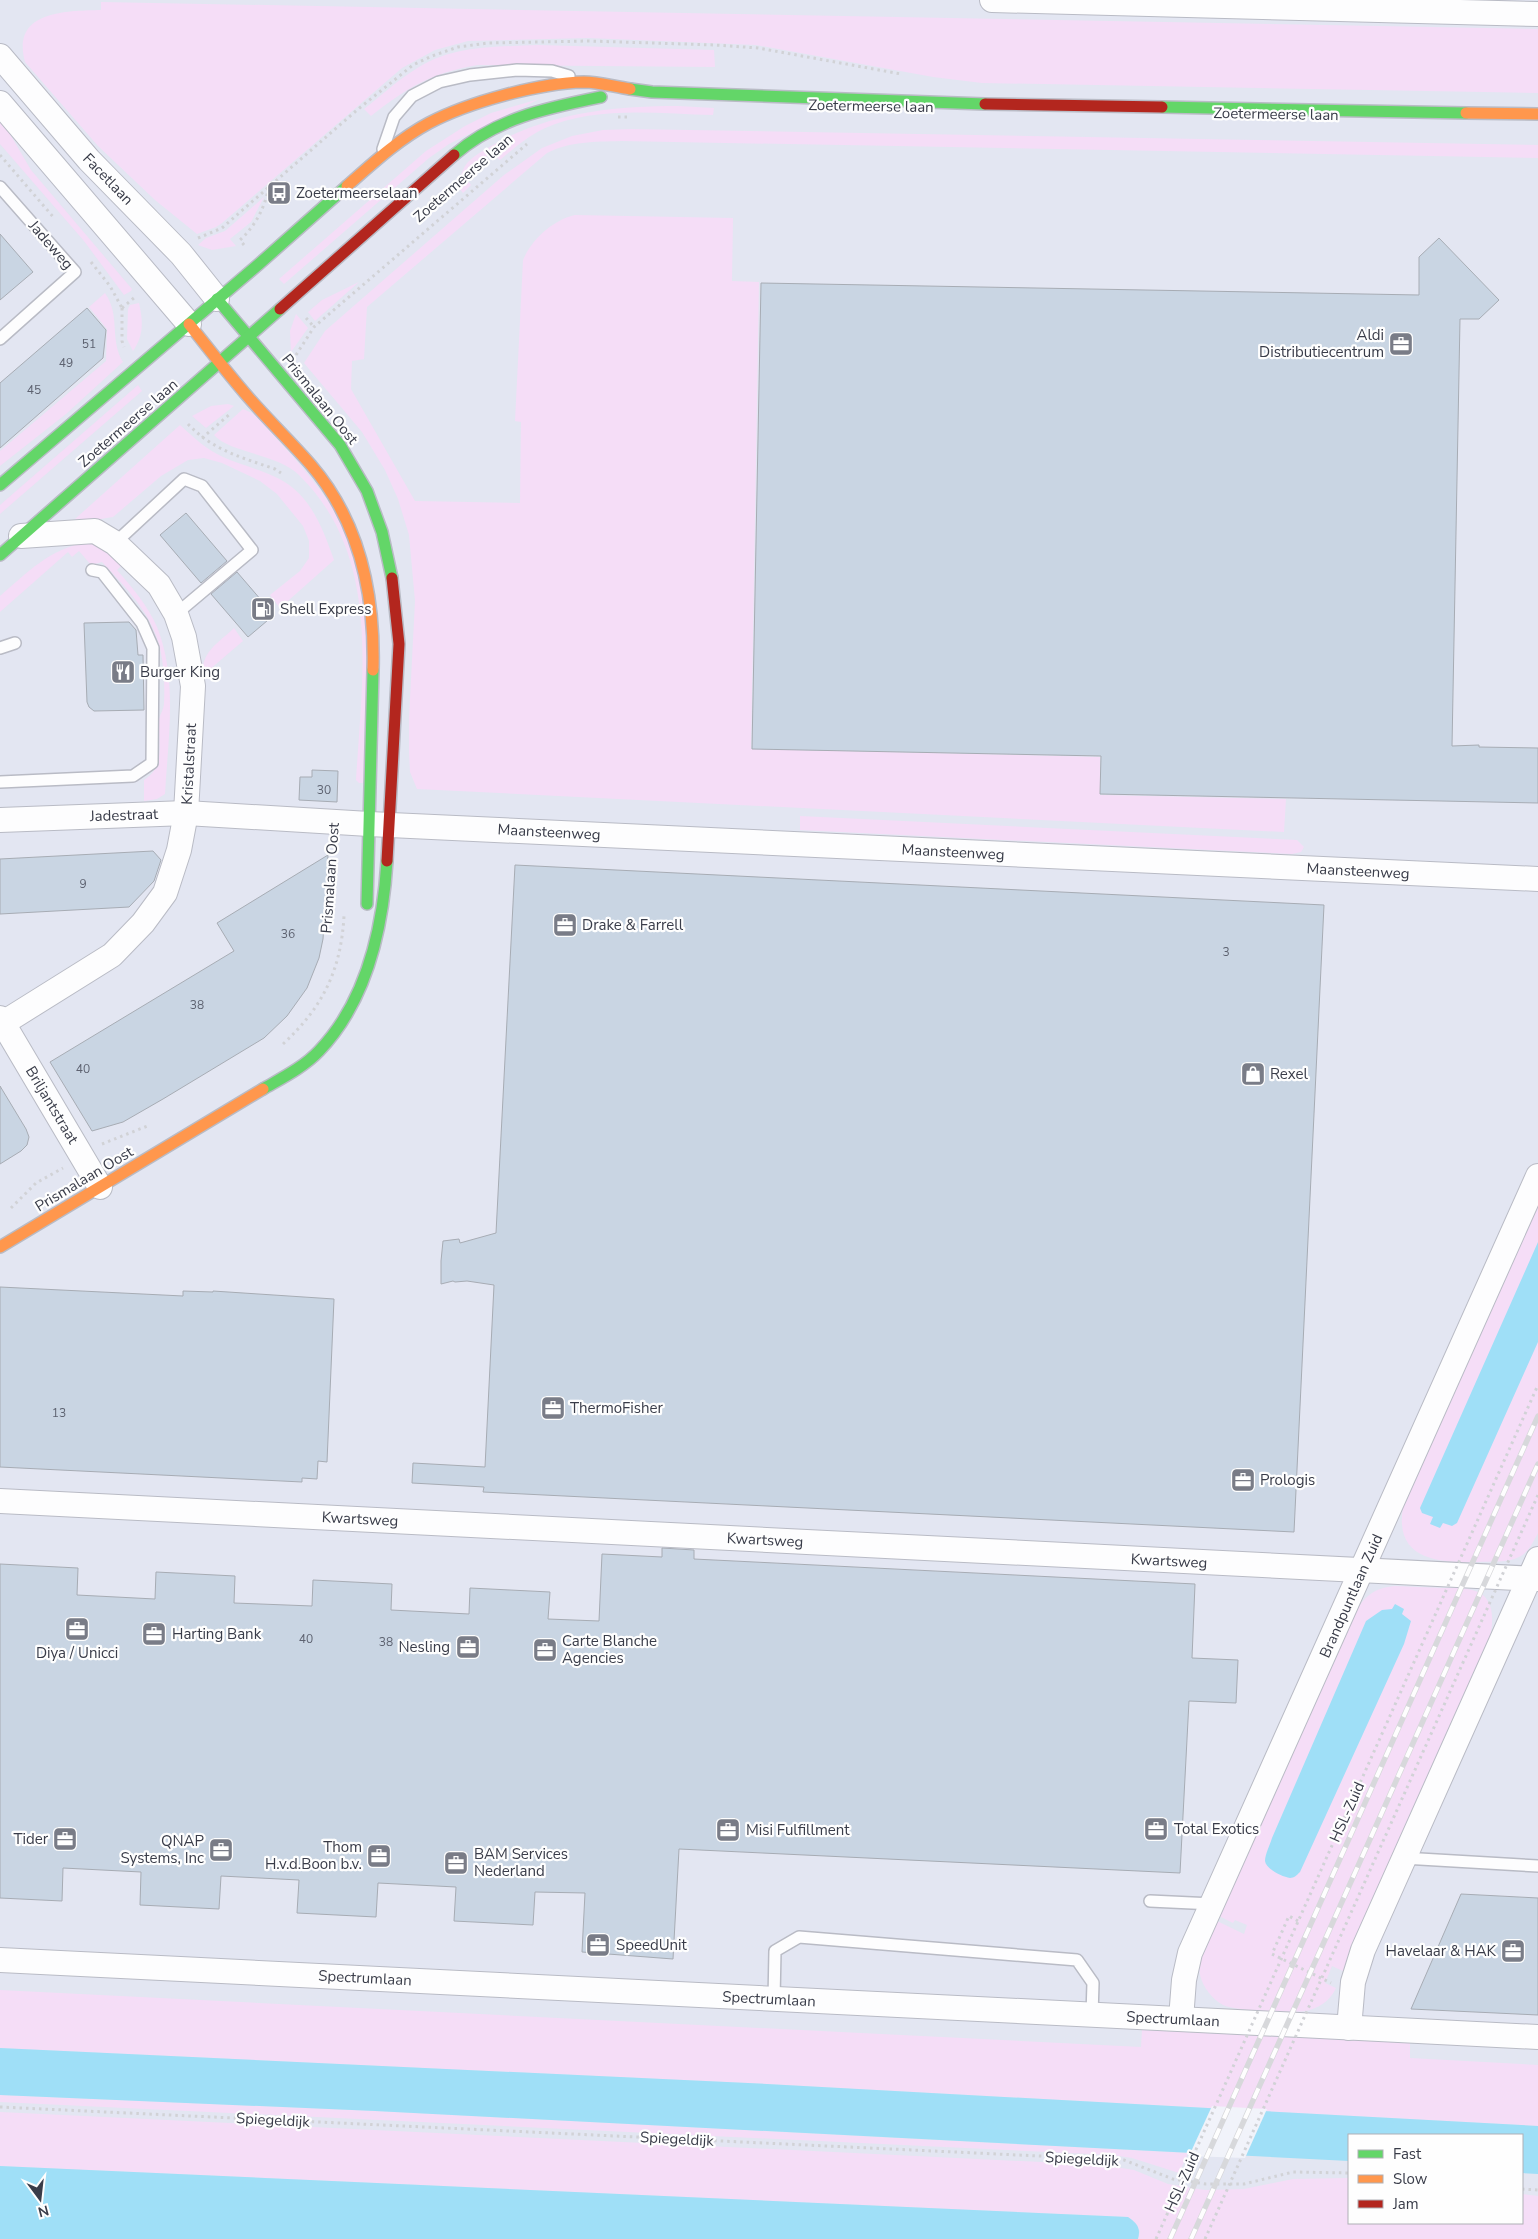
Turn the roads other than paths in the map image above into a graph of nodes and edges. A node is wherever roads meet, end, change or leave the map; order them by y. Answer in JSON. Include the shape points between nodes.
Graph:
{"nodes":[{"id":1,"x":992,"y":0,"type":"edge"},
{"id":2,"x":1538,"y":14,"type":"edge"},
{"id":3,"x":0,"y":56,"type":"edge"},
{"id":4,"x":585,"y":82,"type":"junction"},
{"id":5,"x":652,"y":92,"type":"junction"},
{"id":6,"x":0,"y":103,"type":"edge"},
{"id":7,"x":1538,"y":114,"type":"edge"},
{"id":8,"x":382,"y":155,"type":"junction"},
{"id":9,"x":0,"y":187,"type":"edge"},
{"id":10,"x":217,"y":299,"type":"junction"},
{"id":11,"x":189,"y":324,"type":"junction"},
{"id":12,"x":249,"y":336,"type":"junction"},
{"id":13,"x":0,"y":339,"type":"edge"},
{"id":14,"x":220,"y":364,"type":"junction"},
{"id":15,"x":0,"y":484,"type":"edge"},
{"id":16,"x":20,"y":536,"type":"junction"},
{"id":17,"x":115,"y":542,"type":"junction"},
{"id":18,"x":0,"y":555,"type":"edge"},
{"id":19,"x":92,"y":570,"type":"dead end"},
{"id":20,"x":176,"y":614,"type":"junction"},
{"id":21,"x":15,"y":643,"type":"dead end"},
{"id":22,"x":0,"y":648,"type":"edge"},
{"id":23,"x":0,"y":782,"type":"edge"},
{"id":24,"x":186,"y":813,"type":"junction"},
{"id":25,"x":0,"y":820,"type":"edge"},
{"id":26,"x":379,"y":824,"type":"junction"},
{"id":27,"x":1538,"y":879,"type":"edge"},
{"id":28,"x":371,"y":956,"type":"junction"},
{"id":29,"x":1,"y":1022,"type":"edge"},
{"id":30,"x":1538,"y":1176,"type":"edge"},
{"id":31,"x":100,"y":1187,"type":"junction"},
{"id":32,"x":0,"y":1247,"type":"edge"},
{"id":33,"x":0,"y":1500,"type":"edge"},
{"id":34,"x":1363,"y":1571,"type":"junction"},
{"id":35,"x":1535,"y":1572,"type":"edge"},
{"id":36,"x":1403,"y":1858,"type":"junction"},
{"id":37,"x":1538,"y":1866,"type":"edge"},
{"id":38,"x":1150,"y":1901,"type":"dead end"},
{"id":39,"x":1213,"y":1904,"type":"junction"},
{"id":40,"x":0,"y":1960,"type":"edge"},
{"id":41,"x":774,"y":1999,"type":"junction"},
{"id":42,"x":1092,"y":2015,"type":"junction"},
{"id":43,"x":1181,"y":2019,"type":"junction"},
{"id":44,"x":1349,"y":2028,"type":"junction"},
{"id":45,"x":1538,"y":2037,"type":"edge"}],
"edges":[{"from":1,"to":2,"type":"street"},
{"from":3,"to":10,"type":"street","name":"Facetlaan","via":[[89,160],[181,254]]},
{"from":4,"to":5,"type":"street","name":"Zoetermeerse laan"},
{"from":4,"to":8,"type":"street","name":"Zoetermeerse laan","via":[[529,90],[476,103],[429,123]]},
{"from":4,"to":8,"type":"lane","name":"Zoetermeerse laan","via":[[552,70],[516,70],[438,82],[412,96],[394,116]]},
{"from":5,"to":7,"type":"street","name":"Zoetermeerse laan","via":[[926,103]]},
{"from":5,"to":12,"type":"street","name":"Zoetermeerse laan","via":[[587,99],[539,110],[492,128],[425,180]]},
{"from":6,"to":11,"type":"street","name":"Facetlaan"},
{"from":8,"to":10,"type":"street","name":"Zoetermeerse laan"},
{"from":9,"to":13,"type":"lane","name":"Jadeweg","via":[[75,272]]},
{"from":10,"to":11,"type":"street","name":"Zoetermeerse laan"},
{"from":10,"to":12,"type":"street","name":"Prismalaan Oost"},
{"from":11,"to":14,"type":"street","name":"Prismalaan Oost"},
{"from":11,"to":15,"type":"street","name":"Zoetermeerse laan"},
{"from":12,"to":14,"type":"street","name":"Zoetermeerse laan"},
{"from":12,"to":26,"type":"street","name":"Prismalaan Oost","via":[[340,445],[367,491],[382,532],[394,586],[399,644]]},
{"from":14,"to":16,"type":"street","name":"Zoetermeerse laan"},
{"from":14,"to":26,"type":"street","name":"Prismalaan Oost","via":[[312,466],[338,504],[357,545],[369,590],[374,641]]},
{"from":16,"to":17,"type":"street","name":"Kristalstraat","via":[[95,531]]},
{"from":16,"to":18,"type":"street","name":"Zoetermeerse laan"},
{"from":17,"to":20,"type":"street","name":"Kristalstraat","via":[[159,585]]},
{"from":17,"to":20,"type":"lane","via":[[184,479],[202,486],[252,550]]},
{"from":19,"to":23,"type":"lane","via":[[102,572],[142,623],[153,648],[152,762],[133,776]]},
{"from":20,"to":24,"type":"street","name":"Kristalstraat","via":[[184,637],[192,686]]},
{"from":21,"to":22,"type":"lane"},
{"from":24,"to":25,"type":"street","name":"Jadestraat"},
{"from":24,"to":26,"type":"street","name":"Jadestraat"},
{"from":24,"to":29,"type":"street","name":"Kristalstraat","via":[[179,850],[165,892],[143,923],[112,955]]},
{"from":26,"to":27,"type":"street","name":"Maansteenweg"},
{"from":26,"to":28,"type":"street","name":"Prismalaan Oost","via":[[366,890]]},
{"from":26,"to":28,"type":"street","name":"Prismalaan Oost","via":[[385,891]]},
{"from":28,"to":31,"type":"street","name":"Prismalaan Oost","via":[[357,997],[339,1028],[318,1052],[292,1072]]},
{"from":29,"to":31,"type":"street","name":"Briljantstraat"},
{"from":30,"to":34,"type":"street","name":"Brandpuntlaan Zuid"},
{"from":31,"to":32,"type":"street","name":"Prismalaan Oost"},
{"from":33,"to":34,"type":"street","name":"Kwartsweg"},
{"from":34,"to":35,"type":"street","name":"Kwartsweg"},
{"from":34,"to":39,"type":"street","name":"Brandpuntlaan Zuid"},
{"from":35,"to":36,"type":"street"},
{"from":36,"to":37,"type":"lane"},
{"from":36,"to":44,"type":"street","via":[[1357,1966]]},
{"from":38,"to":39,"type":"lane"},
{"from":39,"to":43,"type":"street","name":"Brandpuntlaan Zuid","via":[[1186,1966]]},
{"from":40,"to":41,"type":"street","name":"Spectrumlaan"},
{"from":41,"to":42,"type":"street","name":"Spectrumlaan"},
{"from":41,"to":42,"type":"lane","via":[[775,1951],[799,1937],[1077,1960],[1093,1983]]},
{"from":42,"to":43,"type":"street","name":"Spectrumlaan"},
{"from":43,"to":44,"type":"street","name":"Spectrumlaan"},
{"from":44,"to":45,"type":"street","name":"Spectrumlaan"}]}
